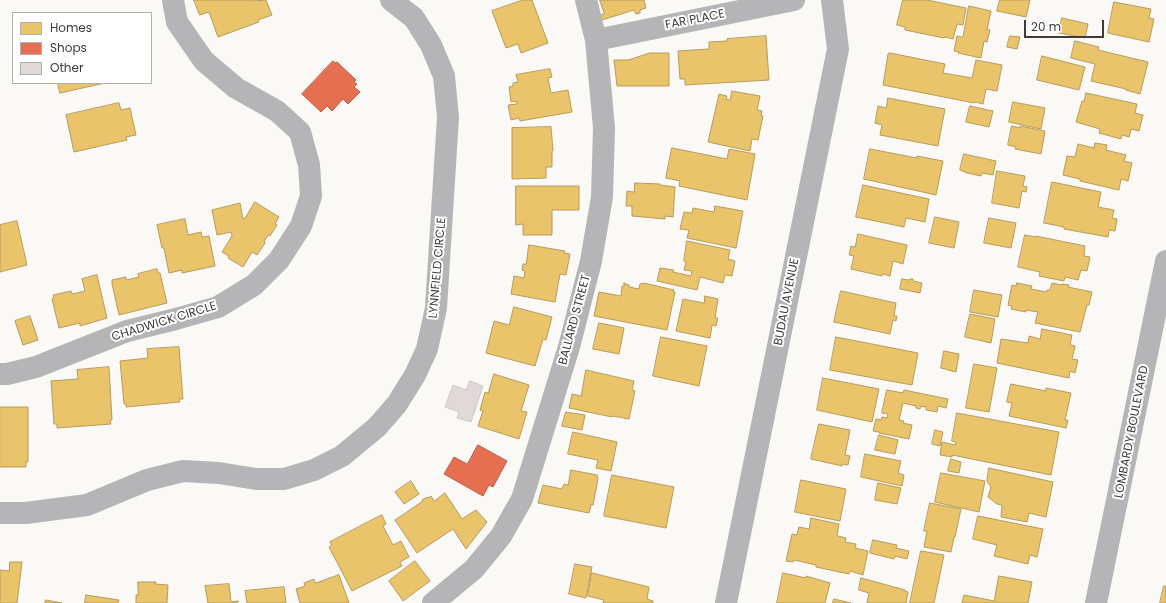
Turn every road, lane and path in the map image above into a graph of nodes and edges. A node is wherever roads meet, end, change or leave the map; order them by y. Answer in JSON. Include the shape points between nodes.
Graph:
{"nodes":[{"id":1,"x":173,"y":0,"type":"edge"},
{"id":2,"x":391,"y":0,"type":"edge"},
{"id":3,"x":586,"y":0,"type":"edge"},
{"id":4,"x":794,"y":0,"type":"edge"},
{"id":5,"x":832,"y":0,"type":"edge"},
{"id":6,"x":596,"y":40,"type":"junction"},
{"id":7,"x":1166,"y":261,"type":"edge"},
{"id":8,"x":0,"y":374,"type":"edge"},
{"id":9,"x":0,"y":513,"type":"edge"},
{"id":10,"x":433,"y":603,"type":"edge"},
{"id":11,"x":726,"y":603,"type":"edge"},
{"id":12,"x":1096,"y":603,"type":"edge"}],
"edges":[{"from":1,"to":8,"type":"street","name":"CHADWICK CIRCLE","via":[[177,22],[204,61],[236,88],[277,111],[300,132],[309,165],[311,196],[301,226],[279,260],[254,285],[218,307],[127,331],[36,367]]},
{"from":2,"to":9,"type":"street","name":"LYNNFIELD CIRCLE","via":[[414,18],[430,45],[444,76],[448,117],[436,308],[427,349],[397,404],[377,427],[342,456],[314,470],[284,479],[256,479],[183,471],[147,480],[87,506],[26,514]]},
{"from":3,"to":6,"type":"street","name":"BALLARD STREET"},
{"from":4,"to":6,"type":"street","name":"FAR PLACE"},
{"from":5,"to":11,"type":"street","name":"BUDAU AVENUE","via":[[838,49]]},
{"from":6,"to":10,"type":"street","name":"BALLARD STREET","via":[[604,128],[602,197],[591,261],[569,347],[522,499],[501,536],[474,569]]},
{"from":7,"to":12,"type":"street","name":"LOMBARDY BOULEVARD"}]}
